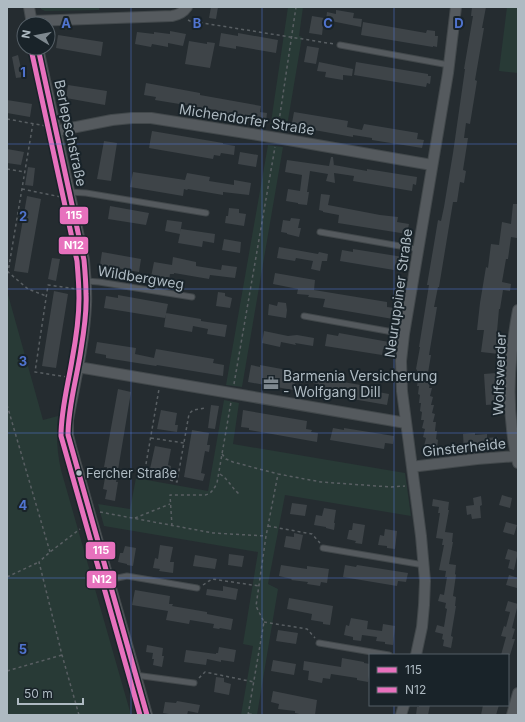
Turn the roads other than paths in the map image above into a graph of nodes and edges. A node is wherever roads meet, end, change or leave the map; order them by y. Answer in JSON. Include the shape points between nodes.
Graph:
{"nodes":[{"id":1,"x":187,"y":7,"type":"edge"},
{"id":2,"x":456,"y":7,"type":"edge"},
{"id":3,"x":56,"y":21,"type":"edge"},
{"id":4,"x":340,"y":45,"type":"dead end"},
{"id":5,"x":40,"y":56,"type":"edge"},
{"id":6,"x":449,"y":64,"type":"junction"},
{"id":7,"x":56,"y":131,"type":"junction"},
{"id":8,"x":432,"y":165,"type":"junction"},
{"id":9,"x":65,"y":194,"type":"junction"},
{"id":10,"x":206,"y":213,"type":"dead end"},
{"id":11,"x":320,"y":232,"type":"dead end"},
{"id":12,"x":418,"y":249,"type":"junction"},
{"id":13,"x":86,"y":281,"type":"junction"},
{"id":14,"x":192,"y":297,"type":"dead end"},
{"id":15,"x":518,"y":310,"type":"edge"},
{"id":16,"x":304,"y":316,"type":"dead end"},
{"id":17,"x":404,"y":334,"type":"junction"},
{"id":18,"x":515,"y":362,"type":"edge"},
{"id":19,"x":78,"y":367,"type":"junction"},
{"id":20,"x":406,"y":423,"type":"junction"},
{"id":21,"x":518,"y":458,"type":"edge"},
{"id":22,"x":412,"y":467,"type":"junction"},
{"id":23,"x":323,"y":548,"type":"road end"},
{"id":24,"x":424,"y":565,"type":"junction"},
{"id":25,"x":108,"y":580,"type":"junction"},
{"id":26,"x":197,"y":588,"type":"road end"},
{"id":27,"x":319,"y":643,"type":"road end"},
{"id":28,"x":383,"y":654,"type":"edge"},
{"id":29,"x":416,"y":654,"type":"edge"},
{"id":30,"x":135,"y":675,"type":"junction"},
{"id":31,"x":194,"y":683,"type":"road end"},
{"id":32,"x":518,"y":693,"type":"edge"},
{"id":33,"x":147,"y":715,"type":"edge"},
{"id":34,"x":512,"y":715,"type":"edge"}],
"edges":[{"from":1,"to":3,"type":"street","via":[[178,15],[172,16]]},
{"from":2,"to":6,"type":"street","name":"Neuruppiner Straße"},
{"from":4,"to":6,"type":"lane"},
{"from":5,"to":7,"type":"street","name":"Berlepschstraße"},
{"from":6,"to":8,"type":"street","name":"Neuruppiner Straße"},
{"from":7,"to":8,"type":"street","name":"Michendorfer Straße","via":[[112,120],[151,118]]},
{"from":7,"to":9,"type":"street","name":"Berlepschstraße"},
{"from":8,"to":12,"type":"street","name":"Neuruppiner Straße"},
{"from":9,"to":10,"type":"lane","via":[[91,194]]},
{"from":9,"to":13,"type":"street","name":"Berlepschstraße","via":[[84,260]]},
{"from":11,"to":12,"type":"lane"},
{"from":12,"to":17,"type":"street","name":"Neuruppiner Straße"},
{"from":13,"to":14,"type":"lane","name":"Wildbergweg"},
{"from":13,"to":19,"type":"street","name":"Berlepschstraße","via":[[85,326]]},
{"from":15,"to":18,"type":"street","name":"Wolfswerder"},
{"from":16,"to":17,"type":"lane"},
{"from":17,"to":20,"type":"street","name":"Neuruppiner Straße","via":[[401,361]]},
{"from":18,"to":21,"type":"street","name":"Wolfswerder","via":[[510,398],[512,430]]},
{"from":19,"to":20,"type":"street"},
{"from":19,"to":25,"type":"street","name":"Berlepschstraße","via":[[68,420],[68,435]]},
{"from":20,"to":22,"type":"street","name":"Neuruppiner Straße"},
{"from":21,"to":22,"type":"street","name":"Ginsterheide","via":[[477,459]]},
{"from":22,"to":24,"type":"street","name":"Neuruppiner Straße"},
{"from":23,"to":24,"type":"lane"},
{"from":24,"to":29,"type":"street","name":"Neuruppiner Straße","via":[[424,605]]},
{"from":25,"to":26,"type":"lane","via":[[127,576]]},
{"from":25,"to":30,"type":"street","name":"Berlepschstraße"},
{"from":27,"to":28,"type":"lane"},
{"from":30,"to":31,"type":"lane"},
{"from":30,"to":33,"type":"street","name":"Berlepschstraße"},
{"from":32,"to":34,"type":"street"}]}
